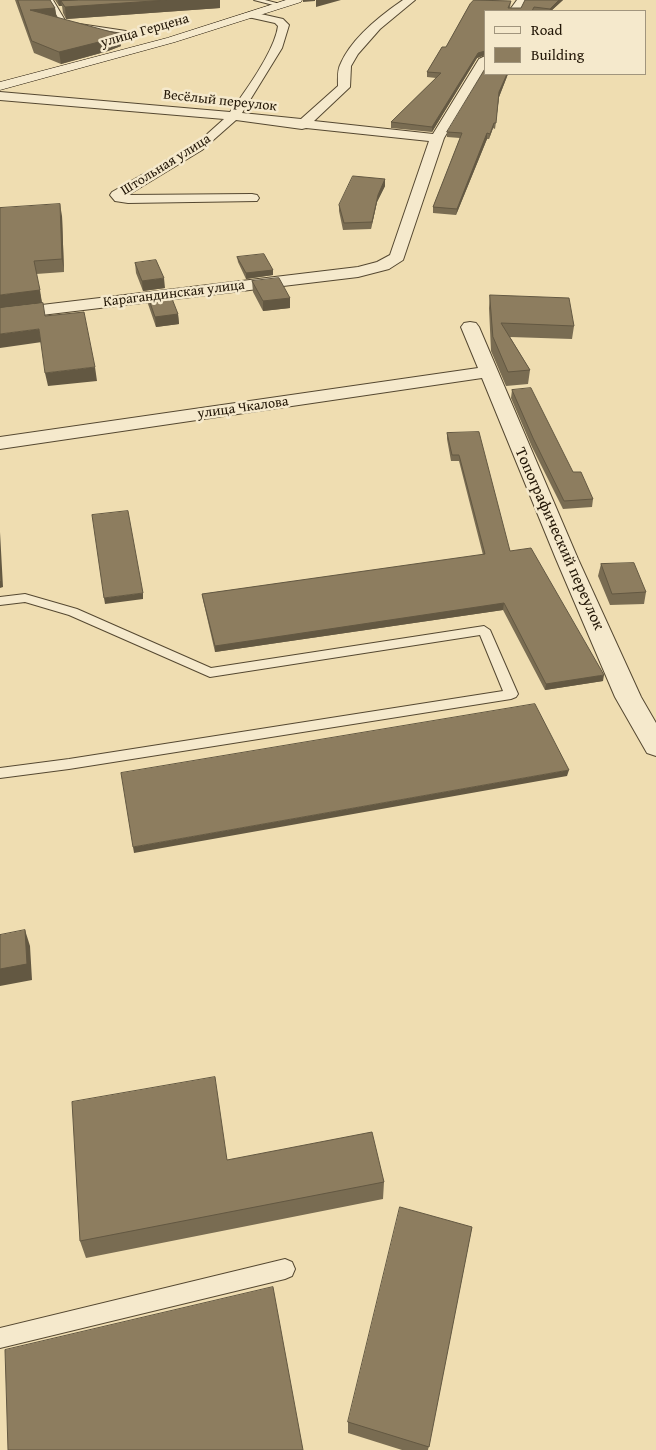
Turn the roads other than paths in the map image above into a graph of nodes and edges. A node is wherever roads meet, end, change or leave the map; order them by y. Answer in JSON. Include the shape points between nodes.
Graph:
{"nodes":[{"id":1,"x":50,"y":0,"type":"edge"},
{"id":2,"x":257,"y":0,"type":"edge"},
{"id":3,"x":297,"y":0,"type":"edge"},
{"id":4,"x":410,"y":0,"type":"edge"},
{"id":5,"x":281,"y":5,"type":"junction"},
{"id":6,"x":65,"y":9,"type":"edge"},
{"id":7,"x":55,"y":10,"type":"junction"},
{"id":8,"x":252,"y":15,"type":"junction"},
{"id":9,"x":123,"y":31,"type":"dead end"},
{"id":10,"x":483,"y":62,"type":"edge"},
{"id":11,"x":0,"y":86,"type":"edge"},
{"id":12,"x":0,"y":96,"type":"edge"},
{"id":13,"x":233,"y":116,"type":"junction"},
{"id":14,"x":302,"y":125,"type":"junction"},
{"id":15,"x":437,"y":138,"type":"junction"},
{"id":16,"x":252,"y":198,"type":"dead end"},
{"id":17,"x":0,"y":315,"type":"edge"},
{"id":18,"x":470,"y":327,"type":"dead end"},
{"id":19,"x":487,"y":372,"type":"junction"},
{"id":20,"x":0,"y":443,"type":"edge"},
{"id":21,"x":0,"y":601,"type":"edge"},
{"id":22,"x":656,"y":746,"type":"edge"},
{"id":23,"x":0,"y":773,"type":"edge"},
{"id":24,"x":285,"y":1268,"type":"dead end"},
{"id":25,"x":0,"y":1338,"type":"edge"}],
"edges":[{"from":1,"to":7,"type":"lane"},
{"from":2,"to":5,"type":"lane"},
{"from":3,"to":5,"type":"main road","name":"улица Герцена"},
{"from":4,"to":14,"type":"street","via":[[372,32],[347,61],[343,73],[344,87]]},
{"from":5,"to":8,"type":"main road","name":"улица Герцена"},
{"from":6,"to":7,"type":"lane"},
{"from":7,"to":9,"type":"lane","via":[[64,23]]},
{"from":8,"to":11,"type":"main road","name":"улица Герцена","via":[[126,54]]},
{"from":8,"to":13,"type":"street","name":"Штольная улица","via":[[279,21],[284,30],[275,52]]},
{"from":10,"to":15,"type":"street","name":"Карагандинская улица"},
{"from":12,"to":13,"type":"street","name":"Весёлый переулок"},
{"from":13,"to":14,"type":"street","name":"Весёлый переулок"},
{"from":13,"to":16,"type":"street","name":"Штольная улица","via":[[206,142],[117,195],[137,200]]},
{"from":14,"to":15,"type":"street","name":"Весёлый переулок"},
{"from":15,"to":17,"type":"street","name":"Карагандинская улица","via":[[397,257],[390,264],[332,275]]},
{"from":18,"to":19,"type":"street","name":"Топографический переулок"},
{"from":19,"to":20,"type":"street","name":"улица Чкалова"},
{"from":19,"to":22,"type":"street","name":"Топографический переулок","via":[[628,696]]},
{"from":21,"to":23,"type":"lane","via":[[24,598],[73,612],[210,673],[484,630],[511,694]]},
{"from":24,"to":25,"type":"lane"}]}
